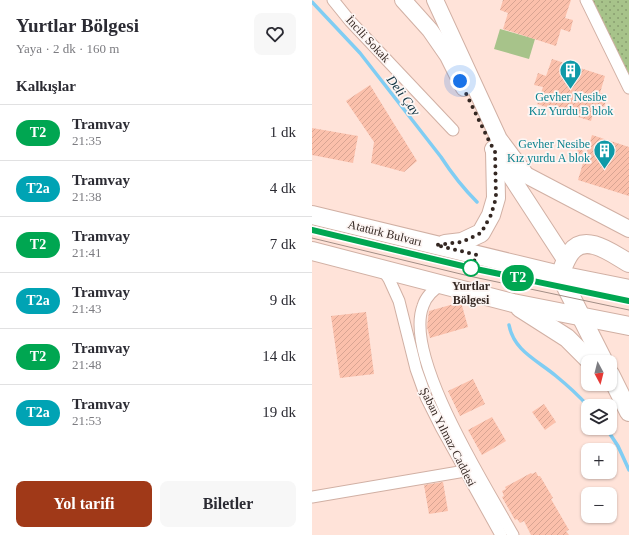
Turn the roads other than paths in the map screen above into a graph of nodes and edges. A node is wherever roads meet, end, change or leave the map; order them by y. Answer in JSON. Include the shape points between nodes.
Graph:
{"nodes":[{"id":1,"x":333,"y":0,"type":"edge"},
{"id":2,"x":402,"y":0,"type":"edge"},
{"id":3,"x":435,"y":0,"type":"edge"},
{"id":4,"x":586,"y":0,"type":"edge"},
{"id":5,"x":629,"y":88,"type":"edge"},
{"id":6,"x":453,"y":130,"type":"dead end"},
{"id":7,"x":495,"y":151,"type":"junction"},
{"id":8,"x":312,"y":215,"type":"edge"},
{"id":9,"x":629,"y":229,"type":"edge"},
{"id":10,"x":436,"y":245,"type":"junction"},
{"id":11,"x":312,"y":251,"type":"edge"},
{"id":12,"x":629,"y":264,"type":"edge"},
{"id":13,"x":382,"y":268,"type":"junction"},
{"id":14,"x":563,"y":268,"type":"junction"},
{"id":15,"x":443,"y":284,"type":"junction"},
{"id":16,"x":625,"y":288,"type":"edge"},
{"id":17,"x":513,"y":303,"type":"junction"},
{"id":18,"x":580,"y":316,"type":"junction"},
{"id":19,"x":629,"y":326,"type":"edge"},
{"id":20,"x":584,"y":355,"type":"edge"},
{"id":21,"x":600,"y":355,"type":"edge"},
{"id":22,"x":619,"y":392,"type":"edge"},
{"id":23,"x":629,"y":412,"type":"edge"},
{"id":24,"x":465,"y":471,"type":"junction"},
{"id":25,"x":312,"y":497,"type":"edge"},
{"id":26,"x":501,"y":535,"type":"edge"},
{"id":27,"x":513,"y":535,"type":"edge"}],
"edges":[{"from":1,"to":6,"type":"street","name":"İncili Sokak"},
{"from":2,"to":7,"type":"street","via":[[430,30],[448,56]]},
{"from":3,"to":9,"type":"street","via":[[499,139],[526,175]]},
{"from":4,"to":5,"type":"street"},
{"from":7,"to":10,"type":"main road","via":[[496,198],[491,215],[481,233],[462,242]]},
{"from":7,"to":14,"type":"street"},
{"from":8,"to":10,"type":"main road","name":"Atatürk Bulvarı"},
{"from":10,"to":14,"type":"main road","name":"Atatürk Bulvarı"},
{"from":11,"to":13,"type":"main road"},
{"from":12,"to":14,"type":"main road","via":[[601,247],[588,244],[572,250]]},
{"from":13,"to":15,"type":"main road"},
{"from":13,"to":24,"type":"street","name":"Şaban Yılmaz Caddesi","via":[[399,301],[416,369],[426,397]]},
{"from":14,"to":16,"type":"main road","name":"Atatürk Bulvarı"},
{"from":14,"to":18,"type":"main road"},
{"from":15,"to":17,"type":"main road"},
{"from":15,"to":27,"type":"street","name":"Şaban Yılmaz Caddesi","via":[[430,293],[421,312],[420,332],[429,372],[467,454]]},
{"from":17,"to":18,"type":"main road"},
{"from":17,"to":20,"type":"main road","via":[[567,338]]},
{"from":18,"to":19,"type":"main road"},
{"from":18,"to":21,"type":"main road"},
{"from":22,"to":23,"type":"main road"},
{"from":24,"to":25,"type":"street"},
{"from":24,"to":26,"type":"street","name":"Şaban Yılmaz Caddesi"}]}
